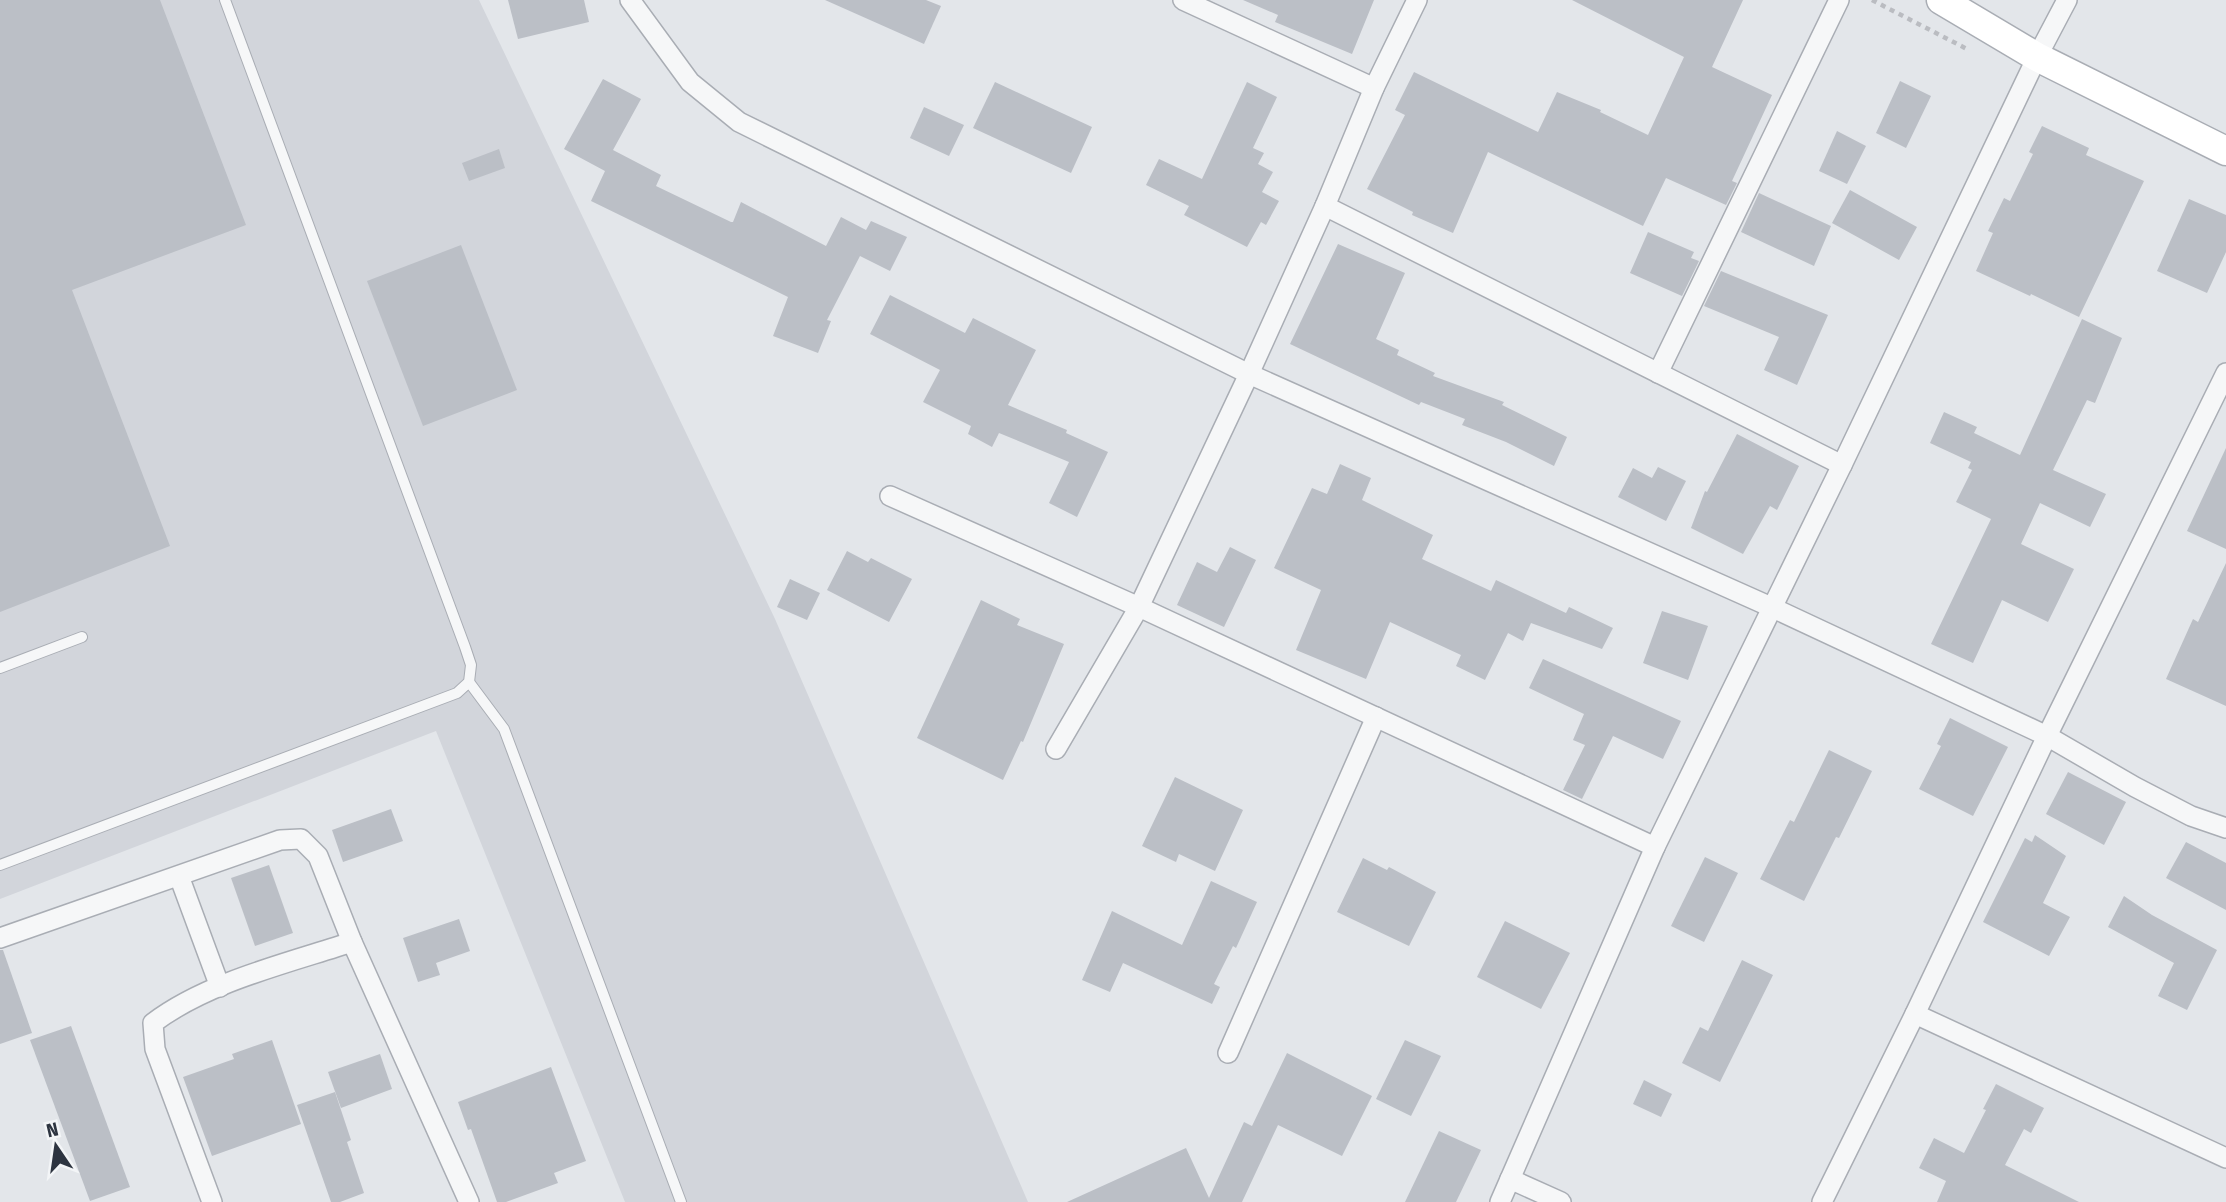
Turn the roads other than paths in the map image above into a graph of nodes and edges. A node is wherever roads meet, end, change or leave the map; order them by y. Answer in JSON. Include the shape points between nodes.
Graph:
{"nodes":[{"id":1,"x":225,"y":0,"type":"edge"},
{"id":2,"x":630,"y":0,"type":"edge"},
{"id":3,"x":1183,"y":0,"type":"edge"},
{"id":4,"x":1417,"y":0,"type":"edge"},
{"id":5,"x":1839,"y":0,"type":"edge"},
{"id":6,"x":1941,"y":0,"type":"edge"},
{"id":7,"x":2067,"y":0,"type":"edge"},
{"id":8,"x":2037,"y":57,"type":"junction"},
{"id":9,"x":1374,"y":88,"type":"junction"},
{"id":10,"x":2226,"y":150,"type":"edge"},
{"id":11,"x":1325,"y":206,"type":"junction"},
{"id":12,"x":1658,"y":373,"type":"junction"},
{"id":13,"x":2226,"y":373,"type":"edge"},
{"id":14,"x":1249,"y":374,"type":"junction"},
{"id":15,"x":1842,"y":466,"type":"junction"},
{"id":16,"x":890,"y":496,"type":"dead end"},
{"id":17,"x":1139,"y":607,"type":"junction"},
{"id":18,"x":1771,"y":607,"type":"junction"},
{"id":19,"x":82,"y":637,"type":"dead end"},
{"id":20,"x":0,"y":668,"type":"edge"},
{"id":21,"x":469,"y":682,"type":"junction"},
{"id":22,"x":1376,"y":717,"type":"junction"},
{"id":23,"x":2047,"y":736,"type":"junction"},
{"id":24,"x":1056,"y":749,"type":"dead end"},
{"id":25,"x":2226,"y":828,"type":"edge"},
{"id":26,"x":1656,"y":847,"type":"junction"},
{"id":27,"x":0,"y":865,"type":"edge"},
{"id":28,"x":179,"y":876,"type":"junction"},
{"id":29,"x":0,"y":938,"type":"edge"},
{"id":30,"x":352,"y":942,"type":"junction"},
{"id":31,"x":220,"y":987,"type":"junction"},
{"id":32,"x":1915,"y":1014,"type":"junction"},
{"id":33,"x":1228,"y":1053,"type":"dead end"},
{"id":34,"x":2226,"y":1158,"type":"edge"},
{"id":35,"x":1510,"y":1180,"type":"junction"},
{"id":36,"x":212,"y":1202,"type":"edge"},
{"id":37,"x":469,"y":1202,"type":"edge"},
{"id":38,"x":681,"y":1202,"type":"edge"},
{"id":39,"x":1500,"y":1202,"type":"edge"},
{"id":40,"x":1561,"y":1202,"type":"edge"},
{"id":41,"x":1822,"y":1202,"type":"edge"}],
"edges":[{"from":1,"to":21,"type":"lane","via":[[465,647],[471,665]]},
{"from":2,"to":14,"type":"street","via":[[690,82],[739,122]]},
{"from":3,"to":9,"type":"street"},
{"from":4,"to":9,"type":"street"},
{"from":5,"to":12,"type":"street"},
{"from":6,"to":8,"type":"street"},
{"from":7,"to":8,"type":"street"},
{"from":8,"to":10,"type":"street"},
{"from":8,"to":15,"type":"street"},
{"from":9,"to":11,"type":"street"},
{"from":11,"to":12,"type":"street"},
{"from":11,"to":14,"type":"street"},
{"from":12,"to":15,"type":"street"},
{"from":13,"to":23,"type":"street"},
{"from":14,"to":17,"type":"street"},
{"from":14,"to":18,"type":"street"},
{"from":15,"to":18,"type":"street"},
{"from":16,"to":17,"type":"street"},
{"from":17,"to":22,"type":"street"},
{"from":17,"to":24,"type":"street"},
{"from":18,"to":23,"type":"street"},
{"from":18,"to":26,"type":"street"},
{"from":19,"to":20,"type":"lane"},
{"from":21,"to":27,"type":"lane","via":[[457,693]]},
{"from":21,"to":38,"type":"lane","via":[[505,729]]},
{"from":22,"to":26,"type":"street"},
{"from":22,"to":33,"type":"street"},
{"from":23,"to":25,"type":"street","via":[[2134,788]]},
{"from":23,"to":32,"type":"street"},
{"from":26,"to":35,"type":"street"},
{"from":28,"to":29,"type":"street"},
{"from":28,"to":30,"type":"street","via":[[280,840],[301,839],[318,856]]},
{"from":28,"to":31,"type":"street"},
{"from":30,"to":31,"type":"street"},
{"from":30,"to":37,"type":"street"},
{"from":31,"to":36,"type":"street","via":[[173,1008],[153,1023],[155,1049]]},
{"from":32,"to":34,"type":"street"},
{"from":32,"to":41,"type":"street"},
{"from":35,"to":39,"type":"street"},
{"from":35,"to":40,"type":"street"}]}
